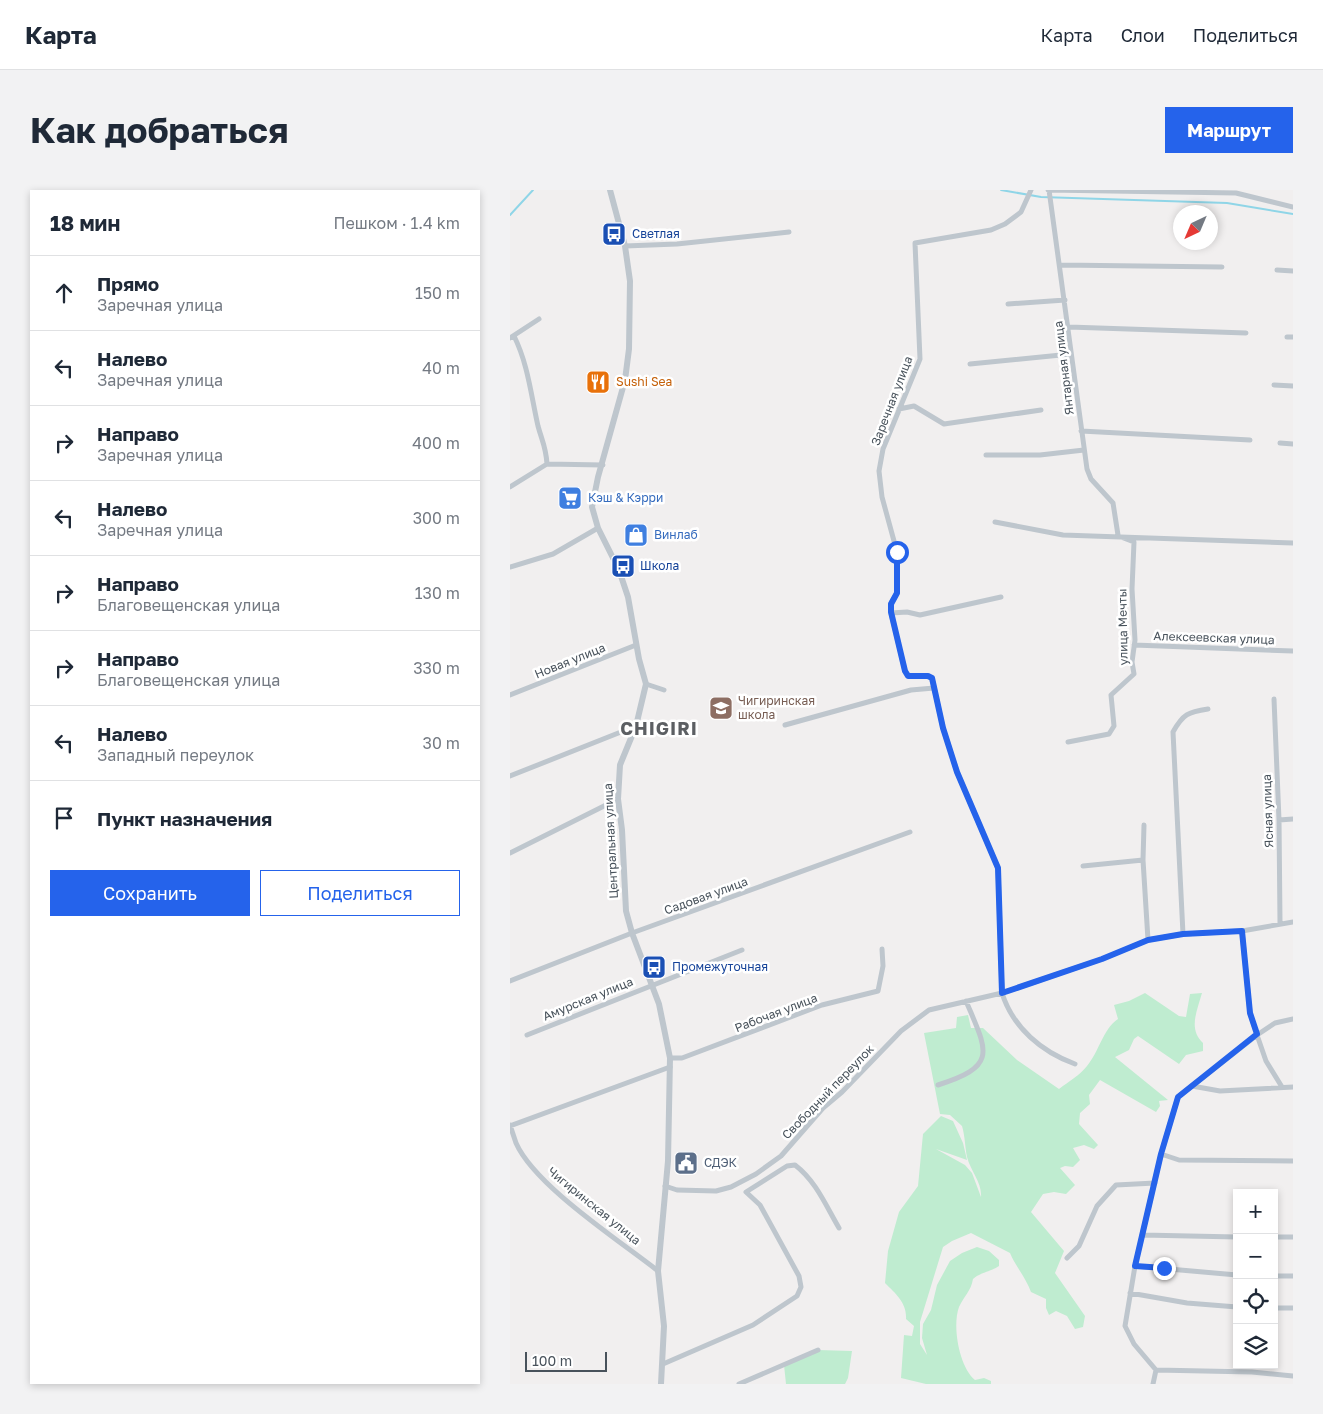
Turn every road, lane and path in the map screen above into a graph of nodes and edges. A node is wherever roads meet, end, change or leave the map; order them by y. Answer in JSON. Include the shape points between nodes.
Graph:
{"nodes":[{"id":1,"x":610,"y":190,"type":"edge"},
{"id":2,"x":1031,"y":190,"type":"edge"},
{"id":3,"x":1048,"y":190,"type":"edge"},
{"id":4,"x":1293,"y":207,"type":"edge"},
{"id":5,"x":790,"y":232,"type":"dead end"},
{"id":6,"x":625,"y":246,"type":"junction"},
{"id":7,"x":1060,"y":265,"type":"junction"},
{"id":8,"x":1222,"y":267,"type":"dead end"},
{"id":9,"x":1277,"y":270,"type":"dead end"},
{"id":10,"x":1293,"y":271,"type":"edge"},
{"id":11,"x":1065,"y":300,"type":"junction"},
{"id":12,"x":1008,"y":304,"type":"dead end"},
{"id":13,"x":539,"y":319,"type":"dead end"},
{"id":14,"x":1069,"y":327,"type":"junction"},
{"id":15,"x":1246,"y":333,"type":"dead end"},
{"id":16,"x":512,"y":337,"type":"edge"},
{"id":17,"x":1071,"y":354,"type":"junction"},
{"id":18,"x":970,"y":364,"type":"dead end"},
{"id":19,"x":1274,"y":385,"type":"dead end"},
{"id":20,"x":1293,"y":386,"type":"edge"},
{"id":21,"x":899,"y":409,"type":"junction"},
{"id":22,"x":1042,"y":410,"type":"dead end"},
{"id":23,"x":1082,"y":431,"type":"junction"},
{"id":24,"x":1250,"y":440,"type":"dead end"},
{"id":25,"x":1280,"y":443,"type":"dead end"},
{"id":26,"x":1293,"y":444,"type":"edge"},
{"id":27,"x":1084,"y":450,"type":"junction"},
{"id":28,"x":986,"y":455,"type":"dead end"},
{"id":29,"x":547,"y":464,"type":"junction"},
{"id":30,"x":603,"y":465,"type":"junction"},
{"id":31,"x":510,"y":487,"type":"edge"},
{"id":32,"x":995,"y":522,"type":"dead end"},
{"id":33,"x":598,"y":528,"type":"junction"},
{"id":34,"x":1118,"y":535,"type":"junction"},
{"id":35,"x":1293,"y":543,"type":"edge"},
{"id":36,"x":510,"y":567,"type":"edge"},
{"id":37,"x":1002,"y":597,"type":"dead end"},
{"id":38,"x":891,"y":612,"type":"junction"},
{"id":39,"x":636,"y":645,"type":"junction"},
{"id":40,"x":1134,"y":645,"type":"junction"},
{"id":41,"x":1293,"y":651,"type":"edge"},
{"id":42,"x":646,"y":684,"type":"junction"},
{"id":43,"x":934,"y":688,"type":"junction"},
{"id":44,"x":664,"y":690,"type":"dead end"},
{"id":45,"x":510,"y":695,"type":"edge"},
{"id":46,"x":1274,"y":698,"type":"dead end"},
{"id":47,"x":1208,"y":709,"type":"dead end"},
{"id":48,"x":636,"y":726,"type":"junction"},
{"id":49,"x":786,"y":726,"type":"dead end"},
{"id":50,"x":1068,"y":742,"type":"dead end"},
{"id":51,"x":510,"y":776,"type":"edge"},
{"id":52,"x":618,"y":799,"type":"junction"},
{"id":53,"x":1293,"y":819,"type":"edge"},
{"id":54,"x":1279,"y":820,"type":"junction"},
{"id":55,"x":1144,"y":825,"type":"dead end"},
{"id":56,"x":910,"y":832,"type":"dead end"},
{"id":57,"x":510,"y":853,"type":"edge"},
{"id":58,"x":1143,"y":860,"type":"junction"},
{"id":59,"x":1083,"y":866,"type":"dead end"},
{"id":60,"x":1293,"y":922,"type":"edge"},
{"id":61,"x":1280,"y":923,"type":"junction"},
{"id":62,"x":1242,"y":931,"type":"junction"},
{"id":63,"x":632,"y":933,"type":"junction"},
{"id":64,"x":1183,"y":934,"type":"junction"},
{"id":65,"x":1148,"y":940,"type":"junction"},
{"id":66,"x":882,"y":949,"type":"dead end"},
{"id":67,"x":742,"y":950,"type":"dead end"},
{"id":68,"x":510,"y":981,"type":"edge"},
{"id":69,"x":652,"y":984,"type":"junction"},
{"id":70,"x":1002,"y":993,"type":"junction"},
{"id":71,"x":966,"y":1001,"type":"junction"},
{"id":72,"x":1293,"y":1020,"type":"edge"},
{"id":73,"x":1257,"y":1034,"type":"junction"},
{"id":74,"x":527,"y":1035,"type":"dead end"},
{"id":75,"x":670,"y":1058,"type":"junction"},
{"id":76,"x":1075,"y":1064,"type":"dead end"},
{"id":77,"x":670,"y":1067,"type":"junction"},
{"id":78,"x":938,"y":1085,"type":"dead end"},
{"id":79,"x":1192,"y":1086,"type":"junction"},
{"id":80,"x":1282,"y":1087,"type":"junction"},
{"id":81,"x":1293,"y":1087,"type":"edge"},
{"id":82,"x":510,"y":1125,"type":"edge"},
{"id":83,"x":516,"y":1143,"type":"junction"},
{"id":84,"x":510,"y":1146,"type":"edge"},
{"id":85,"x":1161,"y":1154,"type":"junction"},
{"id":86,"x":1293,"y":1161,"type":"edge"},
{"id":87,"x":1155,"y":1183,"type":"junction"},
{"id":88,"x":665,"y":1186,"type":"junction"},
{"id":89,"x":839,"y":1228,"type":"dead end"},
{"id":90,"x":1142,"y":1235,"type":"junction"},
{"id":91,"x":1233,"y":1236,"type":"edge"},
{"id":92,"x":1278,"y":1237,"type":"edge"},
{"id":93,"x":1293,"y":1237,"type":"edge"},
{"id":94,"x":1067,"y":1258,"type":"dead end"},
{"id":95,"x":1135,"y":1266,"type":"junction"},
{"id":96,"x":658,"y":1271,"type":"junction"},
{"id":97,"x":1233,"y":1276,"type":"edge"},
{"id":98,"x":1278,"y":1276,"type":"edge"},
{"id":99,"x":1293,"y":1276,"type":"edge"},
{"id":100,"x":1130,"y":1293,"type":"junction"},
{"id":101,"x":1233,"y":1306,"type":"edge"},
{"id":102,"x":1278,"y":1308,"type":"edge"},
{"id":103,"x":1293,"y":1308,"type":"edge"},
{"id":104,"x":818,"y":1350,"type":"dead end"},
{"id":105,"x":663,"y":1364,"type":"junction"},
{"id":106,"x":1156,"y":1370,"type":"junction"},
{"id":107,"x":1293,"y":1376,"type":"edge"},
{"id":108,"x":662,"y":1384,"type":"edge"},
{"id":109,"x":740,"y":1384,"type":"edge"},
{"id":110,"x":1154,"y":1384,"type":"edge"}],
"edges":[{"from":1,"to":6,"type":"street","name":"Центральная улица"},
{"from":2,"to":21,"type":"street","name":"Заречная улица","via":[[1021,212],[1006,224],[991,230],[915,243],[920,359]]},
{"from":3,"to":4,"type":"street","via":[[1236,193]]},
{"from":3,"to":7,"type":"street","name":"Янтарная улица"},
{"from":5,"to":6,"type":"street"},
{"from":6,"to":30,"type":"street","name":"Центральная улица","via":[[631,306],[629,349]]},
{"from":7,"to":8,"type":"street"},
{"from":7,"to":11,"type":"street","name":"Янтарная улица"},
{"from":9,"to":10,"type":"street"},
{"from":11,"to":12,"type":"street"},
{"from":11,"to":14,"type":"street","name":"Янтарная улица"},
{"from":13,"to":16,"type":"street"},
{"from":14,"to":15,"type":"street"},
{"from":14,"to":17,"type":"street","name":"Янтарная улица"},
{"from":16,"to":29,"type":"street","via":[[521,349],[538,428],[546,446]]},
{"from":17,"to":18,"type":"street"},
{"from":17,"to":23,"type":"street","name":"Янтарная улица"},
{"from":19,"to":20,"type":"street"},
{"from":21,"to":22,"type":"street","via":[[914,406],[944,424]]},
{"from":21,"to":38,"type":"street","name":"Заречная улица","via":[[883,449],[879,471],[882,497],[897,552],[897,593]]},
{"from":23,"to":24,"type":"street"},
{"from":23,"to":27,"type":"street","name":"Янтарная улица"},
{"from":25,"to":26,"type":"street"},
{"from":27,"to":28,"type":"street","via":[[1040,455]]},
{"from":27,"to":34,"type":"street","name":"Янтарная улица","via":[[1091,479],[1113,503]]},
{"from":29,"to":30,"type":"street"},
{"from":29,"to":31,"type":"street"},
{"from":30,"to":33,"type":"street","name":"Центральная улица","via":[[592,507]]},
{"from":32,"to":34,"type":"street","via":[[1063,535]]},
{"from":33,"to":36,"type":"street","via":[[553,554]]},
{"from":33,"to":39,"type":"street","name":"Центральная улица","via":[[628,596]]},
{"from":34,"to":35,"type":"street"},
{"from":34,"to":40,"type":"street","name":"улица Мечты","via":[[1134,542]]},
{"from":37,"to":38,"type":"street","via":[[920,615]]},
{"from":38,"to":43,"type":"street","name":"Заречная улица","via":[[905,671],[912,677],[932,678]]},
{"from":39,"to":42,"type":"street","name":"Центральная улица"},
{"from":39,"to":45,"type":"street","name":"Новая улица"},
{"from":40,"to":41,"type":"street","name":"Алексеевская улица"},
{"from":40,"to":50,"type":"street","name":"улица Мечты","via":[[1134,674],[1111,695],[1114,726],[1109,734]]},
{"from":42,"to":44,"type":"street"},
{"from":42,"to":48,"type":"street","name":"Центральная улица"},
{"from":43,"to":49,"type":"street","via":[[911,690]]},
{"from":43,"to":70,"type":"street","via":[[957,772],[998,868]]},
{"from":46,"to":54,"type":"street","name":"Ясная улица"},
{"from":47,"to":64,"type":"street","via":[[1181,717],[1172,732]]},
{"from":48,"to":51,"type":"street"},
{"from":48,"to":52,"type":"street","name":"Центральная улица","via":[[620,765]]},
{"from":52,"to":57,"type":"street"},
{"from":52,"to":63,"type":"street","name":"Центральная улица","via":[[626,911]]},
{"from":53,"to":54,"type":"street"},
{"from":54,"to":61,"type":"street","name":"Ясная улица"},
{"from":55,"to":58,"type":"street"},
{"from":56,"to":63,"type":"street","name":"Садовая улица"},
{"from":58,"to":59,"type":"street"},
{"from":58,"to":65,"type":"street"},
{"from":60,"to":61,"type":"street"},
{"from":61,"to":62,"type":"street"},
{"from":62,"to":64,"type":"street"},
{"from":62,"to":73,"type":"street","via":[[1250,1013]]},
{"from":63,"to":68,"type":"street","name":"Садовая улица"},
{"from":63,"to":69,"type":"street","name":"Центральная улица"},
{"from":64,"to":65,"type":"street"},
{"from":65,"to":70,"type":"street"},
{"from":66,"to":75,"type":"street","name":"Рабочая улица","via":[[883,966],[878,991],[822,1005],[682,1058]]},
{"from":67,"to":69,"type":"street","name":"Амурская улица"},
{"from":69,"to":74,"type":"street","name":"Амурская улица"},
{"from":69,"to":75,"type":"street","name":"Центральная улица"},
{"from":70,"to":71,"type":"street","name":"Свободный переулок"},
{"from":70,"to":76,"type":"street","via":[[1016,1022],[1031,1039],[1054,1057]]},
{"from":71,"to":78,"type":"street","via":[[984,1044],[983,1058],[974,1069],[957,1080]]},
{"from":71,"to":88,"type":"street","name":"Свободный переулок","via":[[920,1015],[823,1108],[781,1156],[756,1174],[732,1187],[716,1191],[677,1190]]},
{"from":72,"to":73,"type":"street","via":[[1275,1023]]},
{"from":73,"to":79,"type":"street"},
{"from":73,"to":80,"type":"street","via":[[1266,1061]]},
{"from":75,"to":77,"type":"street","name":"Центральная улица"},
{"from":77,"to":82,"type":"street"},
{"from":77,"to":88,"type":"street","name":"Центральная улица"},
{"from":79,"to":80,"type":"street","via":[[1220,1092]]},
{"from":79,"to":85,"type":"street","via":[[1178,1097]]},
{"from":80,"to":81,"type":"street"},
{"from":82,"to":83,"type":"street","name":"Чигиринская улица"},
{"from":83,"to":84,"type":"street"},
{"from":83,"to":96,"type":"street","name":"Чигиринская улица","via":[[542,1178]]},
{"from":85,"to":86,"type":"street","via":[[1179,1160]]},
{"from":85,"to":87,"type":"street"},
{"from":87,"to":90,"type":"street"},
{"from":87,"to":94,"type":"street","via":[[1116,1185],[1097,1206],[1079,1246]]},
{"from":88,"to":96,"type":"street","name":"Центральная улица"},
{"from":89,"to":105,"type":"street","via":[[817,1189],[795,1165],[787,1166],[746,1192],[760,1205],[800,1276],[801,1287],[797,1296],[752,1324]]},
{"from":90,"to":91,"type":"street"},
{"from":90,"to":95,"type":"street"},
{"from":92,"to":93,"type":"street"},
{"from":95,"to":97,"type":"street"},
{"from":95,"to":100,"type":"street"},
{"from":96,"to":105,"type":"street","name":"Центральная улица","via":[[664,1326]]},
{"from":98,"to":99,"type":"street"},
{"from":100,"to":101,"type":"street","via":[[1187,1303]]},
{"from":100,"to":106,"type":"street","via":[[1125,1326],[1134,1344]]},
{"from":102,"to":103,"type":"street"},
{"from":104,"to":109,"type":"street"},
{"from":105,"to":108,"type":"street","name":"Центральная улица"},
{"from":106,"to":107,"type":"street"},
{"from":106,"to":110,"type":"street"}]}
